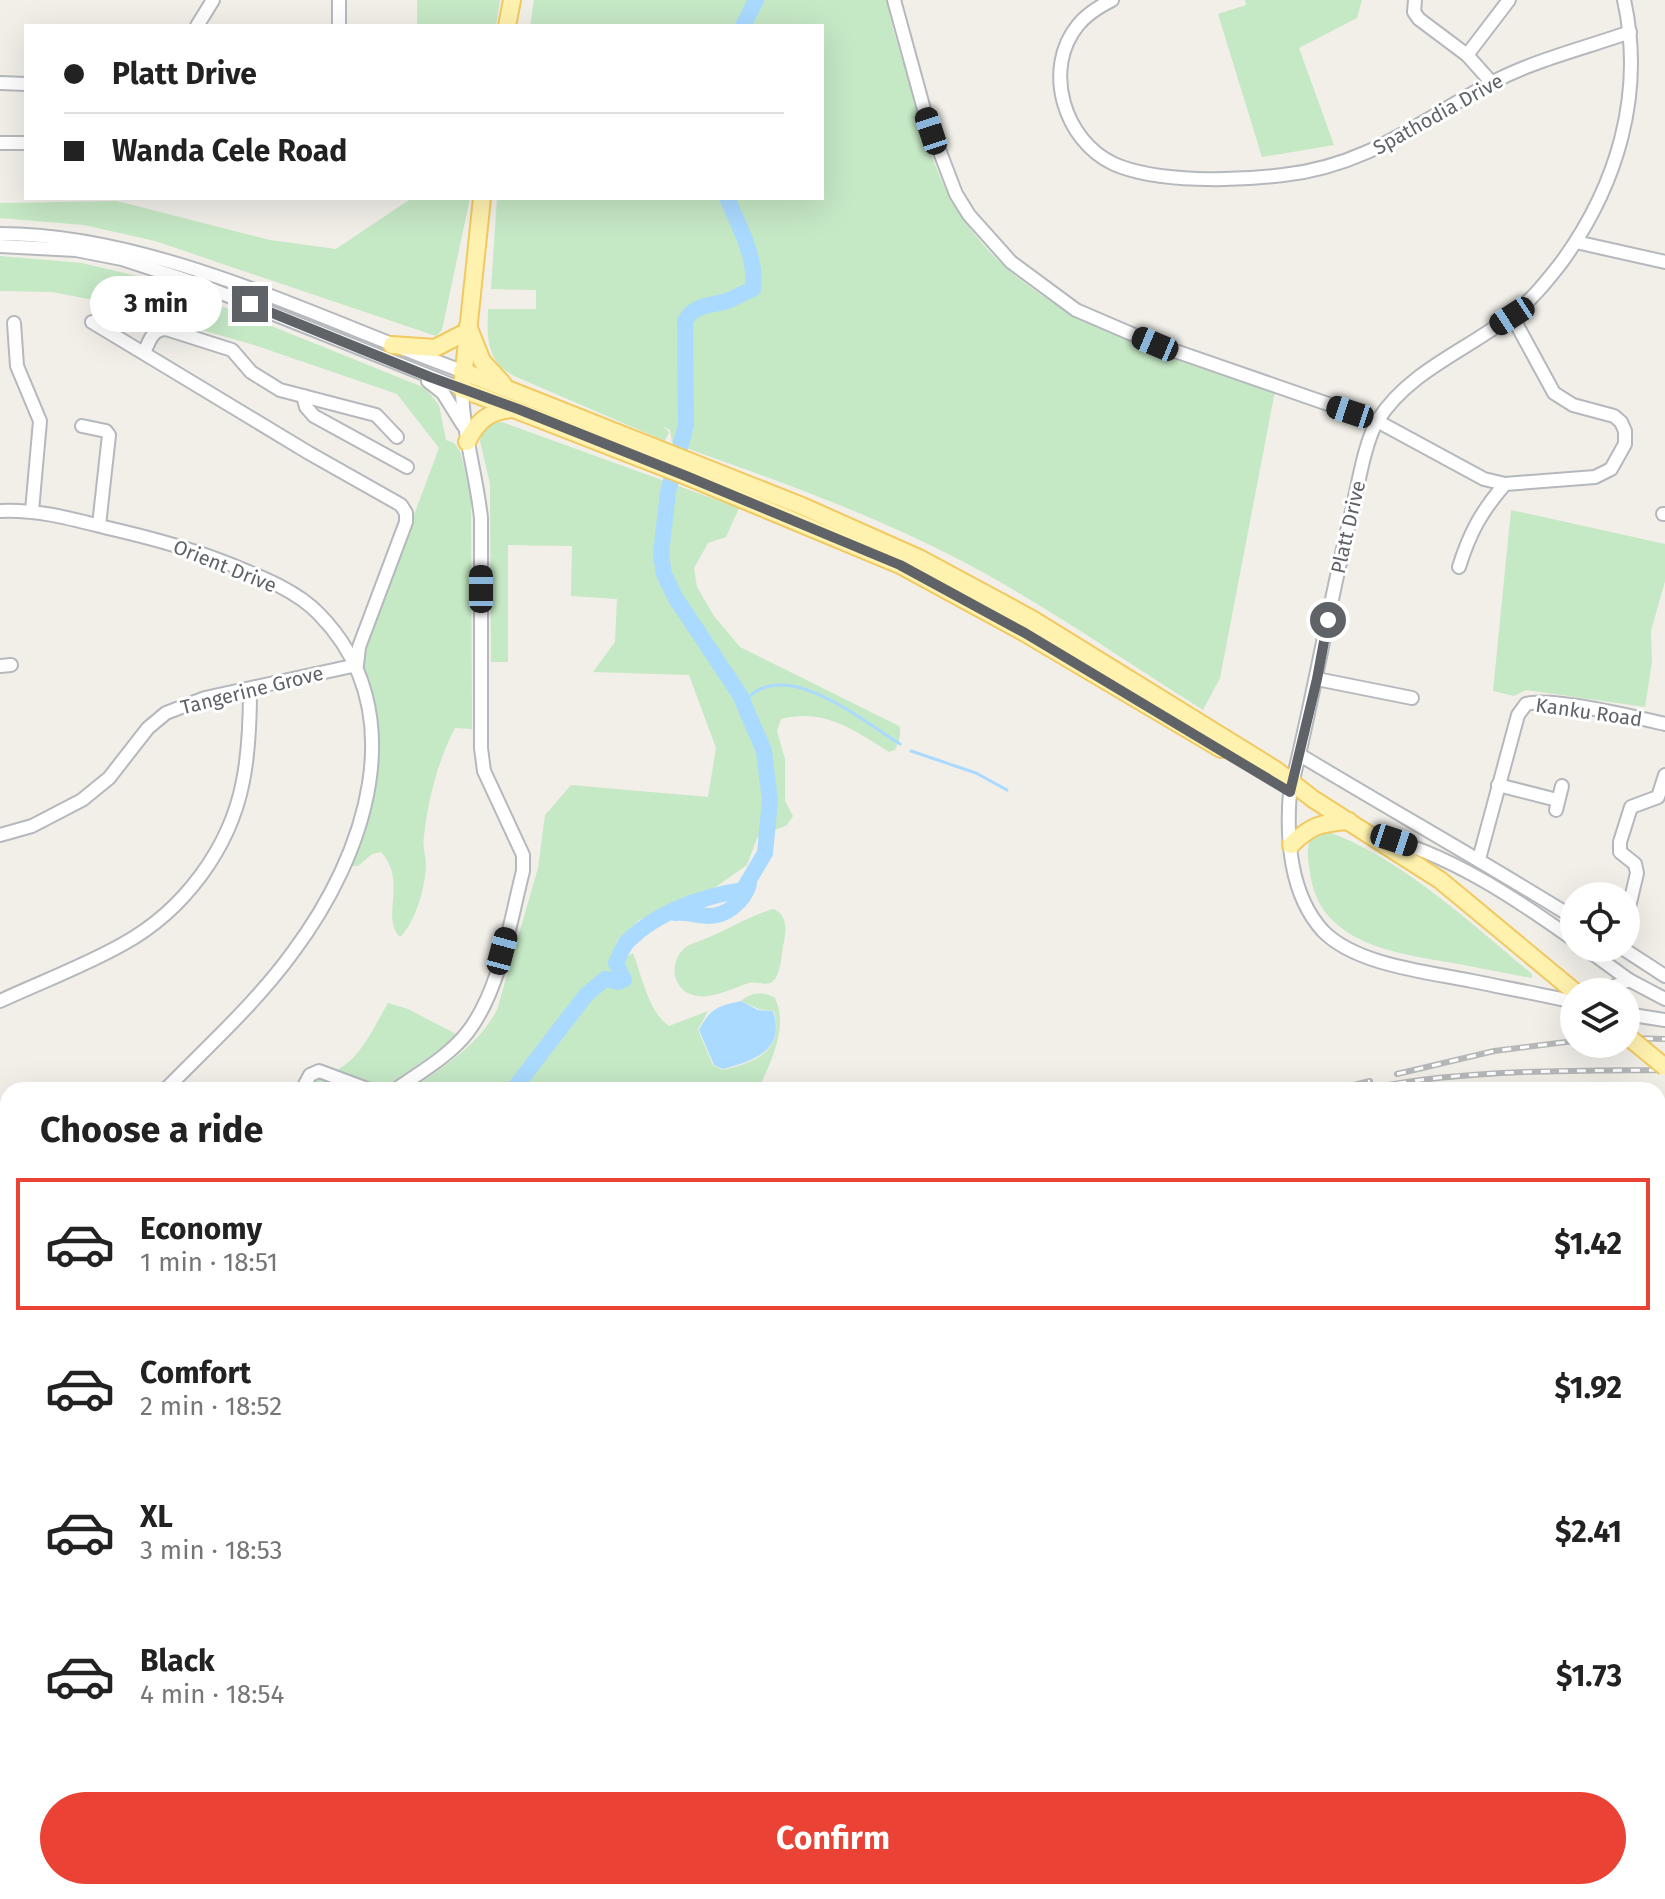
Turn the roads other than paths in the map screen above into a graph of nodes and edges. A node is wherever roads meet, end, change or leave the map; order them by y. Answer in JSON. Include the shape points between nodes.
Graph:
{"nodes":[{"id":1,"x":213,"y":0,"type":"edge"},
{"id":2,"x":339,"y":0,"type":"edge"},
{"id":3,"x":512,"y":0,"type":"edge"},
{"id":4,"x":894,"y":0,"type":"edge"},
{"id":5,"x":1112,"y":0,"type":"edge"},
{"id":6,"x":1415,"y":0,"type":"edge"},
{"id":7,"x":1509,"y":0,"type":"edge"},
{"id":8,"x":1624,"y":0,"type":"edge"},
{"id":9,"x":198,"y":24,"type":"edge"},
{"id":10,"x":339,"y":24,"type":"edge"},
{"id":11,"x":507,"y":24,"type":"edge"},
{"id":12,"x":1630,"y":32,"type":"junction"},
{"id":13,"x":1467,"y":55,"type":"junction"},
{"id":14,"x":0,"y":83,"type":"edge"},
{"id":15,"x":1492,"y":83,"type":"junction"},
{"id":16,"x":24,"y":84,"type":"edge"},
{"id":17,"x":0,"y":143,"type":"edge"},
{"id":18,"x":24,"y":143,"type":"edge"},
{"id":19,"x":482,"y":200,"type":"edge"},
{"id":20,"x":0,"y":234,"type":"edge"},
{"id":21,"x":1576,"y":242,"type":"junction"},
{"id":22,"x":0,"y":246,"type":"edge"},
{"id":23,"x":1665,"y":262,"type":"edge"},
{"id":24,"x":1512,"y":316,"type":"junction"},
{"id":25,"x":92,"y":322,"type":"dead end"},
{"id":26,"x":14,"y":323,"type":"dead end"},
{"id":27,"x":467,"y":328,"type":"junction"},
{"id":28,"x":392,"y":345,"type":"junction"},
{"id":29,"x":144,"y":353,"type":"junction"},
{"id":30,"x":415,"y":371,"type":"junction"},
{"id":31,"x":462,"y":371,"type":"junction"},
{"id":32,"x":462,"y":389,"type":"junction"},
{"id":33,"x":512,"y":391,"type":"junction"},
{"id":34,"x":303,"y":396,"type":"junction"},
{"id":35,"x":518,"y":409,"type":"junction"},
{"id":36,"x":1377,"y":421,"type":"junction"},
{"id":37,"x":82,"y":426,"type":"dead end"},
{"id":38,"x":465,"y":433,"type":"junction"},
{"id":39,"x":397,"y":437,"type":"dead end"},
{"id":40,"x":116,"y":438,"type":"dead end"},
{"id":41,"x":661,"y":458,"type":"junction"},
{"id":42,"x":407,"y":467,"type":"dead end"},
{"id":43,"x":1505,"y":484,"type":"junction"},
{"id":44,"x":0,"y":511,"type":"edge"},
{"id":45,"x":32,"y":511,"type":"junction"},
{"id":46,"x":102,"y":526,"type":"junction"},
{"id":47,"x":1459,"y":567,"type":"dead end"},
{"id":48,"x":357,"y":665,"type":"junction"},
{"id":49,"x":1317,"y":679,"type":"junction"},
{"id":50,"x":250,"y":689,"type":"junction"},
{"id":51,"x":1412,"y":698,"type":"dead end"},
{"id":52,"x":1665,"y":724,"type":"edge"},
{"id":53,"x":1300,"y":755,"type":"junction"},
{"id":54,"x":1665,"y":775,"type":"edge"},
{"id":55,"x":1498,"y":785,"type":"junction"},
{"id":56,"x":1291,"y":786,"type":"junction"},
{"id":57,"x":1562,"y":786,"type":"dead end"},
{"id":58,"x":1349,"y":821,"type":"junction"},
{"id":59,"x":1370,"y":834,"type":"junction"},
{"id":60,"x":0,"y":835,"type":"edge"},
{"id":61,"x":1291,"y":845,"type":"junction"},
{"id":62,"x":1479,"y":859,"type":"junction"},
{"id":63,"x":1635,"y":882,"type":"edge"},
{"id":64,"x":1560,"y":909,"type":"edge"},
{"id":65,"x":1560,"y":931,"type":"edge"},
{"id":66,"x":1640,"y":960,"type":"edge"},
{"id":67,"x":1604,"y":962,"type":"edge"},
{"id":68,"x":1665,"y":976,"type":"edge"},
{"id":69,"x":1626,"y":978,"type":"edge"},
{"id":70,"x":1560,"y":980,"type":"edge"},
{"id":71,"x":1640,"y":986,"type":"edge"},
{"id":72,"x":1560,"y":999,"type":"edge"},
{"id":73,"x":1665,"y":999,"type":"edge"},
{"id":74,"x":0,"y":1001,"type":"edge"},
{"id":75,"x":1640,"y":1016,"type":"edge"},
{"id":76,"x":1665,"y":1020,"type":"edge"},
{"id":77,"x":1640,"y":1046,"type":"edge"},
{"id":78,"x":1665,"y":1067,"type":"edge"},
{"id":79,"x":173,"y":1082,"type":"edge"},
{"id":80,"x":306,"y":1082,"type":"edge"},
{"id":81,"x":349,"y":1082,"type":"edge"},
{"id":82,"x":406,"y":1082,"type":"edge"}],
"edges":[{"from":1,"to":9,"type":"street"},
{"from":2,"to":10,"type":"street"},
{"from":3,"to":11,"type":"main road"},
{"from":4,"to":36,"type":"street","via":[[925,113],[956,194],[1011,262],[1076,310],[1155,344]]},
{"from":5,"to":15,"type":"street","name":"Spathodia Drive","via":[[1091,12],[1067,42],[1061,59],[1061,97],[1088,145],[1104,159],[1138,171],[1257,177],[1330,166],[1416,129]]},
{"from":6,"to":13,"type":"street","via":[[1419,19]]},
{"from":7,"to":13,"type":"street"},
{"from":8,"to":12,"type":"street","name":"Platt Drive"},
{"from":12,"to":15,"type":"street","name":"Spathodia Drive"},
{"from":12,"to":21,"type":"street","name":"Platt Drive","via":[[1631,90],[1618,155]]},
{"from":13,"to":15,"type":"street"},
{"from":14,"to":16,"type":"street"},
{"from":17,"to":18,"type":"street"},
{"from":19,"to":27,"type":"main road"},
{"from":20,"to":28,"type":"street","via":[[66,238],[160,258]]},
{"from":21,"to":23,"type":"street"},
{"from":21,"to":24,"type":"street","name":"Platt Drive","via":[[1539,291]]},
{"from":22,"to":30,"type":"street","via":[[76,250],[122,259]]},
{"from":24,"to":36,"type":"street","name":"Platt Drive","via":[[1414,382]]},
{"from":24,"to":43,"type":"street","via":[[1554,393],[1614,416],[1625,431],[1625,444],[1611,469],[1595,477]]},
{"from":25,"to":29,"type":"street"},
{"from":26,"to":45,"type":"street","via":[[17,366],[40,421]]},
{"from":27,"to":28,"type":"main road","via":[[435,348]]},
{"from":27,"to":31,"type":"main road"},
{"from":27,"to":33,"type":"main road","via":[[482,361]]},
{"from":28,"to":31,"type":"street"},
{"from":29,"to":34,"type":"street","via":[[153,335],[166,329],[232,350],[258,377]]},
{"from":29,"to":48,"type":"street","via":[[405,509],[406,522]]},
{"from":30,"to":32,"type":"street"},
{"from":30,"to":38,"type":"street","via":[[443,393]]},
{"from":31,"to":32,"type":"main road"},
{"from":31,"to":33,"type":"main road"},
{"from":32,"to":35,"type":"main road"},
{"from":32,"to":38,"type":"street"},
{"from":33,"to":41,"type":"main road"},
{"from":34,"to":39,"type":"street","via":[[376,415]]},
{"from":34,"to":42,"type":"street","via":[[314,416]]},
{"from":35,"to":38,"type":"main road","via":[[496,411]]},
{"from":35,"to":41,"type":"main road"},
{"from":36,"to":43,"type":"street","via":[[1484,479]]},
{"from":36,"to":49,"type":"street","name":"Platt Drive","via":[[1340,560]]},
{"from":37,"to":46,"type":"street","via":[[109,435]]},
{"from":38,"to":82,"type":"street","via":[[481,518],[484,771],[523,855],[523,871],[484,1006],[466,1035]]},
{"from":40,"to":46,"type":"street"},
{"from":41,"to":56,"type":"main road","via":[[873,536],[975,587],[1108,664]]},
{"from":43,"to":47,"type":"street","via":[[1478,518]]},
{"from":44,"to":45,"type":"street","name":"Orient Drive"},
{"from":45,"to":46,"type":"street","name":"Orient Drive"},
{"from":46,"to":48,"type":"street","name":"Orient Drive","via":[[181,546],[269,581],[318,612]]},
{"from":48,"to":50,"type":"street","name":"Tangerine Grove"},
{"from":48,"to":79,"type":"street","name":"Orient Drive","via":[[371,708],[372,759],[362,816],[335,885],[265,988]]},
{"from":49,"to":51,"type":"street"},
{"from":49,"to":53,"type":"street","name":"Platt Drive"},
{"from":50,"to":60,"type":"street","name":"Tangerine Grove","via":[[166,713],[109,778],[82,800],[32,826]]},
{"from":50,"to":74,"type":"street","via":[[243,783],[227,833],[201,876],[160,919],[122,945]]},
{"from":52,"to":55,"type":"street","name":"Kanku Road","via":[[1526,704]]},
{"from":53,"to":56,"type":"street","name":"Platt Drive"},
{"from":53,"to":62,"type":"street"},
{"from":54,"to":63,"type":"street","via":[[1658,797],[1631,807],[1620,842],[1620,852],[1635,864]]},
{"from":55,"to":57,"type":"street","via":[[1556,805]]},
{"from":55,"to":62,"type":"street"},
{"from":56,"to":58,"type":"main road"},
{"from":56,"to":61,"type":"street","name":"Platt Drive"},
{"from":58,"to":59,"type":"main road"},
{"from":58,"to":61,"type":"main road","via":[[1319,824]]},
{"from":59,"to":65,"type":"street","via":[[1416,847],[1486,882]]},
{"from":59,"to":70,"type":"main road","via":[[1440,880]]},
{"from":61,"to":72,"type":"street","name":"Platt Drive","via":[[1305,904],[1324,932],[1350,949],[1391,965]]},
{"from":62,"to":64,"type":"street"},
{"from":66,"to":68,"type":"street"},
{"from":67,"to":69,"type":"street"},
{"from":71,"to":73,"type":"street"},
{"from":75,"to":76,"type":"street"},
{"from":77,"to":78,"type":"main road","bridge":true},
{"from":80,"to":81,"type":"street","via":[[319,1071]]}]}
